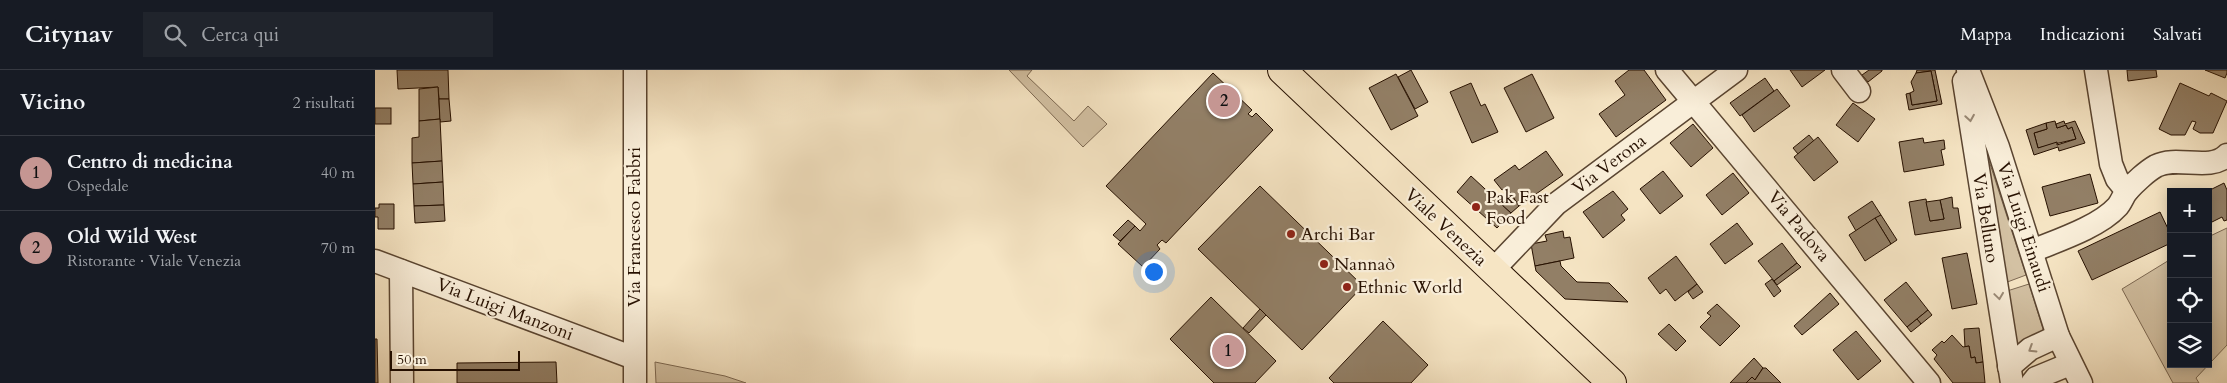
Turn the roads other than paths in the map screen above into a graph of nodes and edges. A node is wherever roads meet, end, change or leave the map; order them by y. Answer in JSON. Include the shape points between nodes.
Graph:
{"nodes":[{"id":1,"x":635,"y":70,"type":"edge"},
{"id":2,"x":1282,"y":70,"type":"edge"},
{"id":3,"x":1667,"y":70,"type":"edge"},
{"id":4,"x":1736,"y":70,"type":"edge"},
{"id":5,"x":1843,"y":70,"type":"edge"},
{"id":6,"x":1962,"y":70,"type":"edge"},
{"id":7,"x":1968,"y":70,"type":"edge"},
{"id":8,"x":2096,"y":70,"type":"edge"},
{"id":9,"x":1859,"y":91,"type":"dead end"},
{"id":10,"x":1693,"y":101,"type":"junction"},
{"id":11,"x":2227,"y":155,"type":"edge"},
{"id":12,"x":2127,"y":191,"type":"junction"},
{"id":13,"x":2032,"y":250,"type":"junction"},
{"id":14,"x":375,"y":261,"type":"edge"},
{"id":15,"x":1492,"y":270,"type":"junction"},
{"id":16,"x":401,"y":271,"type":"junction"},
{"id":17,"x":2058,"y":336,"type":"junction"},
{"id":18,"x":634,"y":358,"type":"junction"},
{"id":19,"x":2076,"y":373,"type":"edge"},
{"id":20,"x":2011,"y":375,"type":"edge"},
{"id":21,"x":402,"y":383,"type":"edge"},
{"id":22,"x":635,"y":383,"type":"edge"},
{"id":23,"x":1612,"y":383,"type":"edge"},
{"id":24,"x":1929,"y":383,"type":"edge"},
{"id":25,"x":2032,"y":383,"type":"edge"}],
"edges":[{"from":1,"to":18,"type":"street","name":"Via Francesco Fabbri"},
{"from":2,"to":15,"type":"main road","name":"Viale Venezia"},
{"from":3,"to":10,"type":"street","name":"Via Padova"},
{"from":4,"to":10,"type":"street","name":"Via Verona"},
{"from":5,"to":9,"type":"street"},
{"from":6,"to":20,"type":"street","name":"Via Belluno","one_way":true},
{"from":7,"to":13,"type":"street","name":"Via Luigi Einaudi"},
{"from":8,"to":12,"type":"street","via":[[2111,164]]},
{"from":10,"to":15,"type":"street","name":"Via Verona","via":[[1556,204]]},
{"from":10,"to":24,"type":"street","name":"Via Padova"},
{"from":11,"to":12,"type":"street","via":[[2215,162],[2157,166]]},
{"from":12,"to":13,"type":"street","via":[[2117,207],[2105,217]]},
{"from":13,"to":17,"type":"street","name":"Via Luigi Einaudi"},
{"from":14,"to":16,"type":"street","name":"Via Luigi Manzoni"},
{"from":15,"to":23,"type":"main road","name":"Viale Venezia"},
{"from":16,"to":18,"type":"street","name":"Via Luigi Manzoni"},
{"from":16,"to":21,"type":"street"},
{"from":17,"to":19,"type":"street","name":"Via Luigi Einaudi"},
{"from":17,"to":20,"type":"street","name":"Via Belluno","one_way":true,"via":[[2030,349]]},
{"from":18,"to":22,"type":"street","name":"Via Francesco Fabbri"},
{"from":19,"to":25,"type":"street","via":[[2036,378]]}]}
